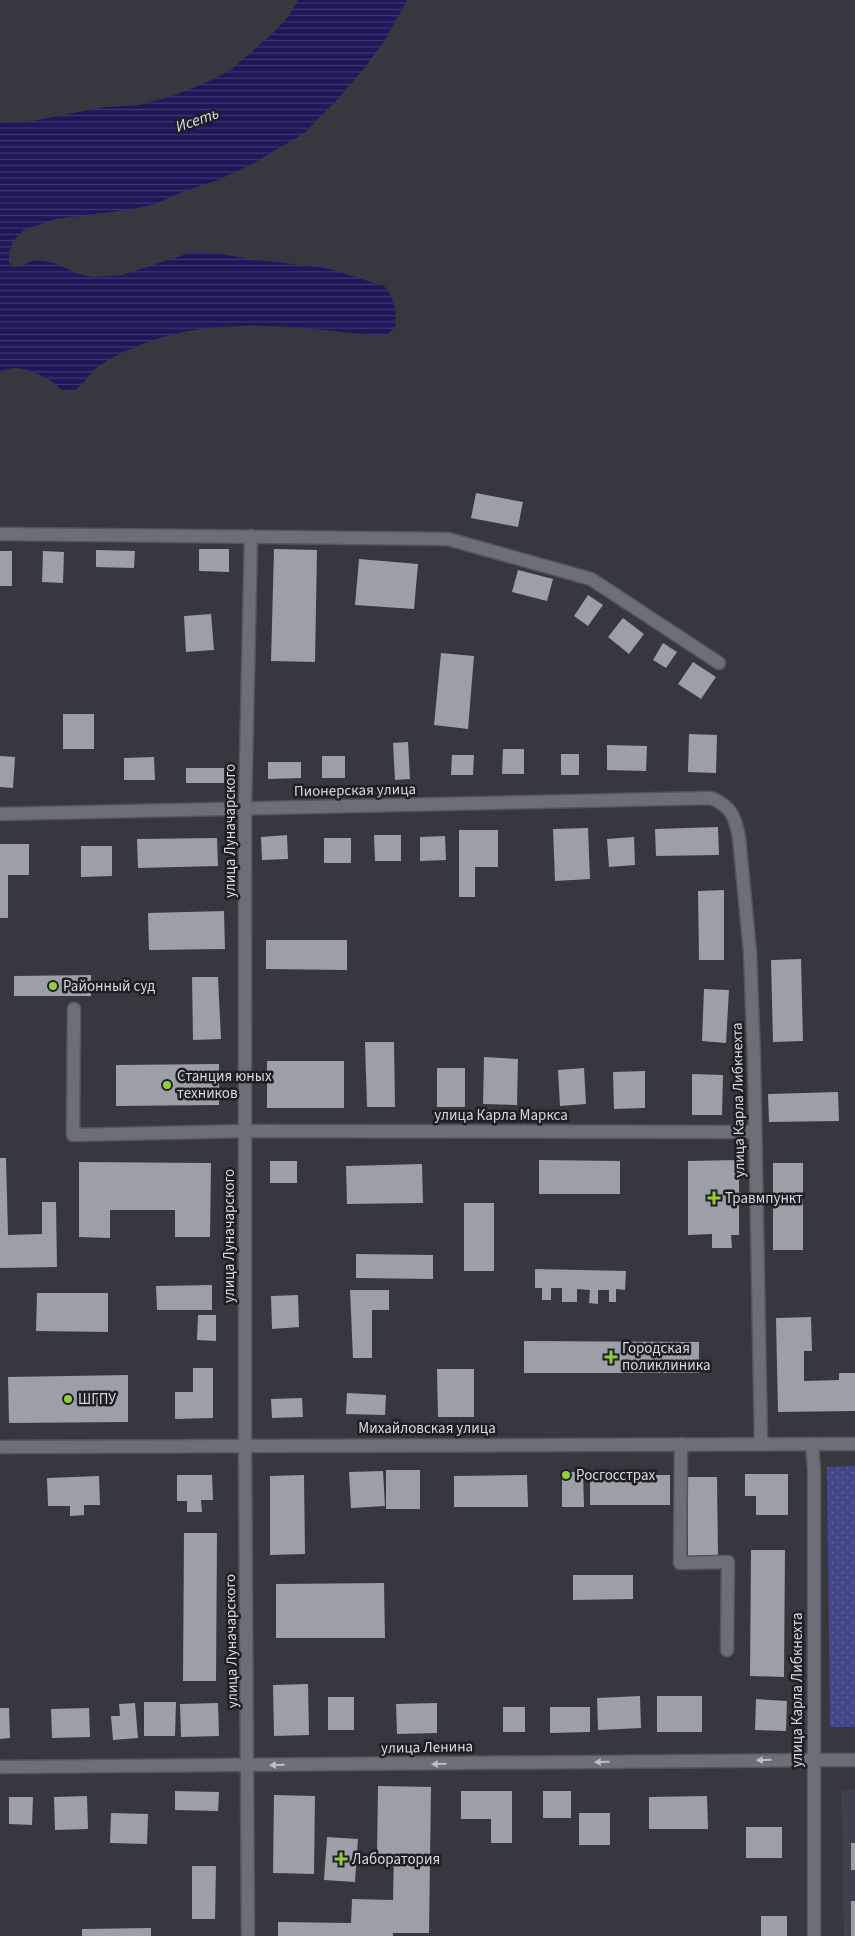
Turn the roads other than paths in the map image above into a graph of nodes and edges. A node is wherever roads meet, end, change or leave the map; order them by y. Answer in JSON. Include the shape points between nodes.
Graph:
{"nodes":[{"id":1,"x":0,"y":534,"type":"edge"},
{"id":2,"x":251,"y":536,"type":"junction"},
{"id":3,"x":719,"y":663,"type":"dead end"},
{"id":4,"x":711,"y":798,"type":"joint"},
{"id":5,"x":246,"y":808,"type":"junction"},
{"id":6,"x":0,"y":814,"type":"edge"},
{"id":7,"x":74,"y":1010,"type":"dead end"},
{"id":8,"x":246,"y":1131,"type":"junction"},
{"id":9,"x":755,"y":1132,"type":"junction"},
{"id":10,"x":681,"y":1444,"type":"junction"},
{"id":11,"x":761,"y":1444,"type":"junction"},
{"id":12,"x":812,"y":1444,"type":"junction"},
{"id":13,"x":855,"y":1444,"type":"edge"},
{"id":14,"x":245,"y":1445,"type":"junction"},
{"id":15,"x":0,"y":1447,"type":"edge"},
{"id":16,"x":728,"y":1650,"type":"dead end"},
{"id":17,"x":813,"y":1760,"type":"junction"},
{"id":18,"x":855,"y":1760,"type":"edge"},
{"id":19,"x":248,"y":1765,"type":"junction"},
{"id":20,"x":0,"y":1768,"type":"edge"},
{"id":21,"x":248,"y":1936,"type":"edge"},
{"id":22,"x":814,"y":1936,"type":"edge"}],
"edges":[{"from":1,"to":2,"type":"street"},
{"from":2,"to":3,"type":"street","via":[[448,539],[591,579]]},
{"from":2,"to":5,"type":"street","name":"улица Луначарского"},
{"from":4,"to":5,"type":"street","name":"Пионерская улица"},
{"from":4,"to":9,"type":"street","name":"улица Карла Либкнехта","via":[[730,810],[739,837],[750,952]]},
{"from":5,"to":6,"type":"street","name":"Пионерская улица"},
{"from":5,"to":8,"type":"street","name":"улица Луначарского"},
{"from":7,"to":8,"type":"street","name":"улица Карла Маркса","via":[[73,1135]]},
{"from":8,"to":9,"type":"street","name":"улица Карла Маркса"},
{"from":8,"to":14,"type":"street","name":"улица Луначарского"},
{"from":9,"to":11,"type":"street","name":"улица Карла Либкнехта"},
{"from":10,"to":11,"type":"street","name":"Михайловская улица"},
{"from":10,"to":14,"type":"street","name":"Михайловская улица"},
{"from":10,"to":16,"type":"street","via":[[680,1563],[728,1562]]},
{"from":11,"to":12,"type":"street","name":"Михайловская улица"},
{"from":12,"to":13,"type":"street","name":"Михайловская улица"},
{"from":12,"to":17,"type":"street","name":"улица Карла Либкнехта"},
{"from":14,"to":15,"type":"street","name":"Михайловская улица"},
{"from":14,"to":19,"type":"street","name":"улица Луначарского"},
{"from":17,"to":18,"type":"street","name":"улица Ленина"},
{"from":17,"to":19,"type":"street","name":"улица Ленина","one_way":true},
{"from":17,"to":22,"type":"street","name":"улица Карла Либкнехта"},
{"from":19,"to":20,"type":"street","name":"улица Ленина"},
{"from":19,"to":21,"type":"street","name":"улица Луначарского"}]}
